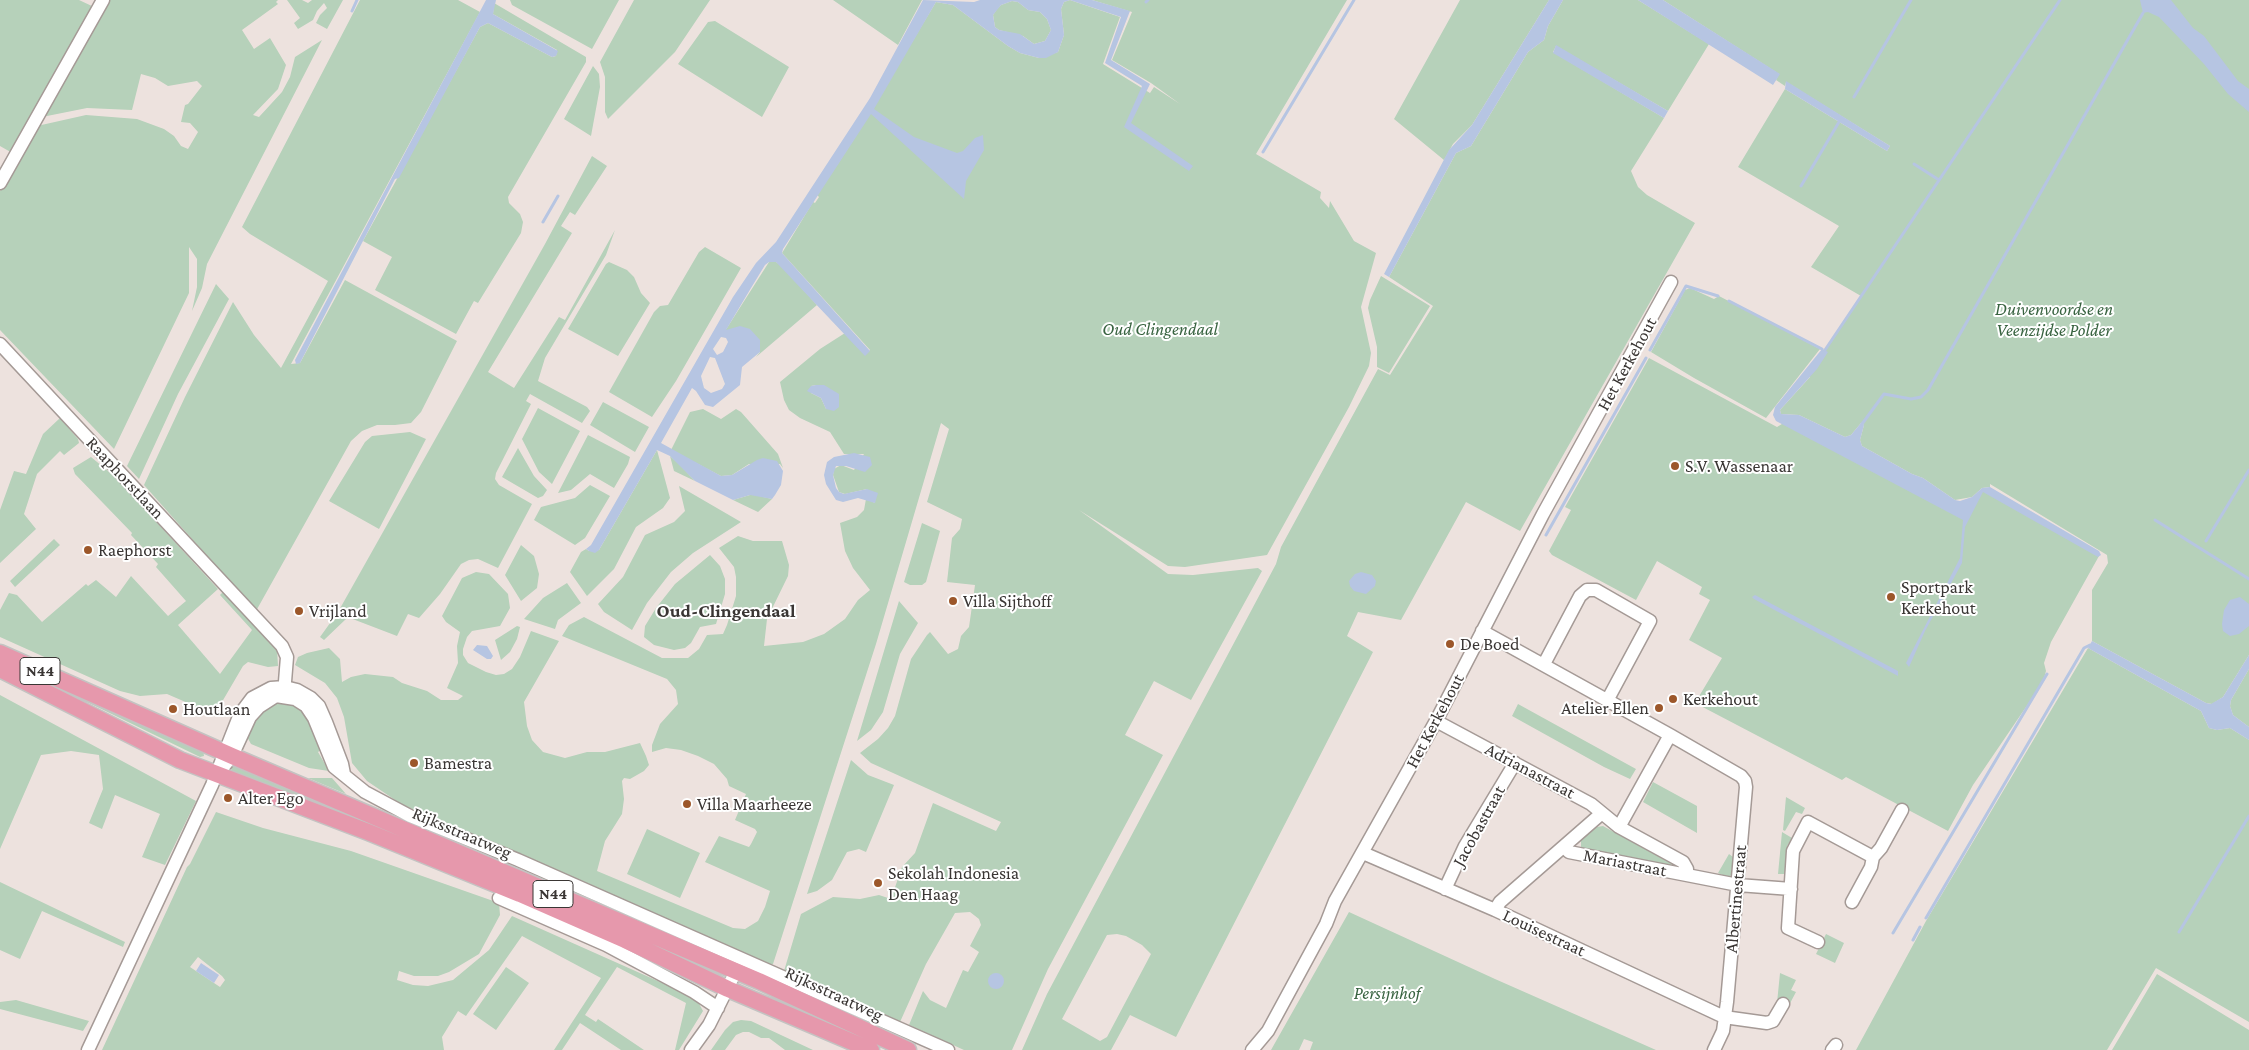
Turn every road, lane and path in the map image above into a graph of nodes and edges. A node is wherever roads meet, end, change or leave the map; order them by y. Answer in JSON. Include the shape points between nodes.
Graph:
{"nodes":[{"id":1,"x":103,"y":0,"type":"edge"},
{"id":2,"x":0,"y":183,"type":"edge"},
{"id":3,"x":1671,"y":282,"type":"dead end"},
{"id":4,"x":0,"y":344,"type":"edge"},
{"id":5,"x":1482,"y":631,"type":"junction"},
{"id":6,"x":0,"y":653,"type":"edge"},
{"id":7,"x":1544,"y":664,"type":"junction"},
{"id":8,"x":0,"y":669,"type":"edge"},
{"id":9,"x":284,"y":691,"type":"junction"},
{"id":10,"x":1608,"y":699,"type":"junction"},
{"id":11,"x":1436,"y":721,"type":"junction"},
{"id":12,"x":1670,"y":735,"type":"junction"},
{"id":13,"x":228,"y":754,"type":"junction"},
{"id":14,"x":1515,"y":763,"type":"junction"},
{"id":15,"x":216,"y":775,"type":"junction"},
{"id":16,"x":1902,"y":810,"type":"dead end"},
{"id":17,"x":1602,"y":813,"type":"junction"},
{"id":18,"x":1619,"y":827,"type":"junction"},
{"id":19,"x":1564,"y":847,"type":"junction"},
{"id":20,"x":1363,"y":853,"type":"junction"},
{"id":21,"x":1873,"y":857,"type":"junction"},
{"id":22,"x":1687,"y":875,"type":"junction"},
{"id":23,"x":1738,"y":885,"type":"junction"},
{"id":24,"x":1445,"y":889,"type":"junction"},
{"id":25,"x":1791,"y":889,"type":"junction"},
{"id":26,"x":499,"y":898,"type":"dead end"},
{"id":27,"x":1852,"y":902,"type":"dead end"},
{"id":28,"x":1495,"y":910,"type":"junction"},
{"id":29,"x":1818,"y":942,"type":"dead end"},
{"id":30,"x":736,"y":971,"type":"junction"},
{"id":31,"x":728,"y":989,"type":"junction"},
{"id":32,"x":1783,"y":1004,"type":"dead end"},
{"id":33,"x":718,"y":1008,"type":"junction"},
{"id":34,"x":1724,"y":1017,"type":"junction"},
{"id":35,"x":88,"y":1050,"type":"edge"},
{"id":36,"x":691,"y":1050,"type":"edge"},
{"id":37,"x":871,"y":1050,"type":"edge"},
{"id":38,"x":908,"y":1050,"type":"edge"},
{"id":39,"x":948,"y":1050,"type":"edge"},
{"id":40,"x":1252,"y":1050,"type":"edge"},
{"id":41,"x":1714,"y":1050,"type":"edge"}],
"edges":[{"from":1,"to":2,"type":"street"},
{"from":3,"to":5,"type":"street","name":"Het Kerkehout"},
{"from":4,"to":9,"type":"street","name":"Raaphorstlaan","via":[[282,646],[287,656]]},
{"from":5,"to":7,"type":"street"},
{"from":5,"to":11,"type":"street","name":"Het Kerkehout"},
{"from":6,"to":13,"type":"main road","name":"Rijksstraatweg","number":"N44"},
{"from":7,"to":10,"type":"street"},
{"from":7,"to":10,"type":"street","via":[[1580,596],[1587,590],[1596,590],[1650,621]]},
{"from":8,"to":15,"type":"main road","name":"Rijksstraatweg","number":"N44"},
{"from":9,"to":13,"type":"street","via":[[271,688],[252,698],[240,714]]},
{"from":9,"to":39,"type":"street","name":"Rijksstraatweg","via":[[305,694],[318,706],[344,774],[365,792],[410,816],[518,860]]},
{"from":10,"to":12,"type":"street"},
{"from":11,"to":14,"type":"street","name":"Adrianastraat"},
{"from":11,"to":20,"type":"street","name":"Het Kerkehout"},
{"from":12,"to":18,"type":"street"},
{"from":12,"to":23,"type":"street","name":"Albertinestraat","via":[[1745,781]]},
{"from":13,"to":15,"type":"street"},
{"from":13,"to":30,"type":"main road","name":"Rijksstraatweg","number":"N44"},
{"from":14,"to":17,"type":"street","name":"Adrianastraat"},
{"from":14,"to":24,"type":"street","name":"Jacobastraat","via":[[1465,846]]},
{"from":15,"to":31,"type":"main road","name":"Rijksstraatweg","number":"N44","via":[[520,894]]},
{"from":15,"to":35,"type":"street"},
{"from":16,"to":21,"type":"street"},
{"from":17,"to":18,"type":"street","name":"Adrianastraat"},
{"from":17,"to":19,"type":"street"},
{"from":18,"to":22,"type":"street","name":"Mariastraat","via":[[1683,862]]},
{"from":19,"to":22,"type":"street","name":"Mariastraat","via":[[1569,852]]},
{"from":19,"to":28,"type":"street","via":[[1500,902]]},
{"from":20,"to":24,"type":"street","name":"Louisestraat"},
{"from":20,"to":40,"type":"street","name":"Het Kerkehout","via":[[1268,1031]]},
{"from":21,"to":25,"type":"street","via":[[1808,822],[1793,851]]},
{"from":21,"to":27,"type":"street"},
{"from":22,"to":23,"type":"street","name":"Mariastraat"},
{"from":23,"to":25,"type":"street","name":"Mariastraat"},
{"from":23,"to":34,"type":"street","name":"Albertinestraat"},
{"from":24,"to":28,"type":"street","name":"Louisestraat"},
{"from":25,"to":29,"type":"street","via":[[1788,928]]},
{"from":26,"to":33,"type":"street","via":[[606,945]]},
{"from":28,"to":34,"type":"street","name":"Louisestraat"},
{"from":30,"to":31,"type":"street"},
{"from":30,"to":38,"type":"main road","name":"Rijksstraatweg","number":"N44"},
{"from":31,"to":33,"type":"street"},
{"from":31,"to":37,"type":"main road","name":"Rijksstraatweg","number":"N44"},
{"from":32,"to":34,"type":"street","name":"Louisestraat","via":[[1773,1021],[1767,1023]]},
{"from":33,"to":36,"type":"street"},
{"from":34,"to":41,"type":"street","name":"Albertinestraat"}]}
